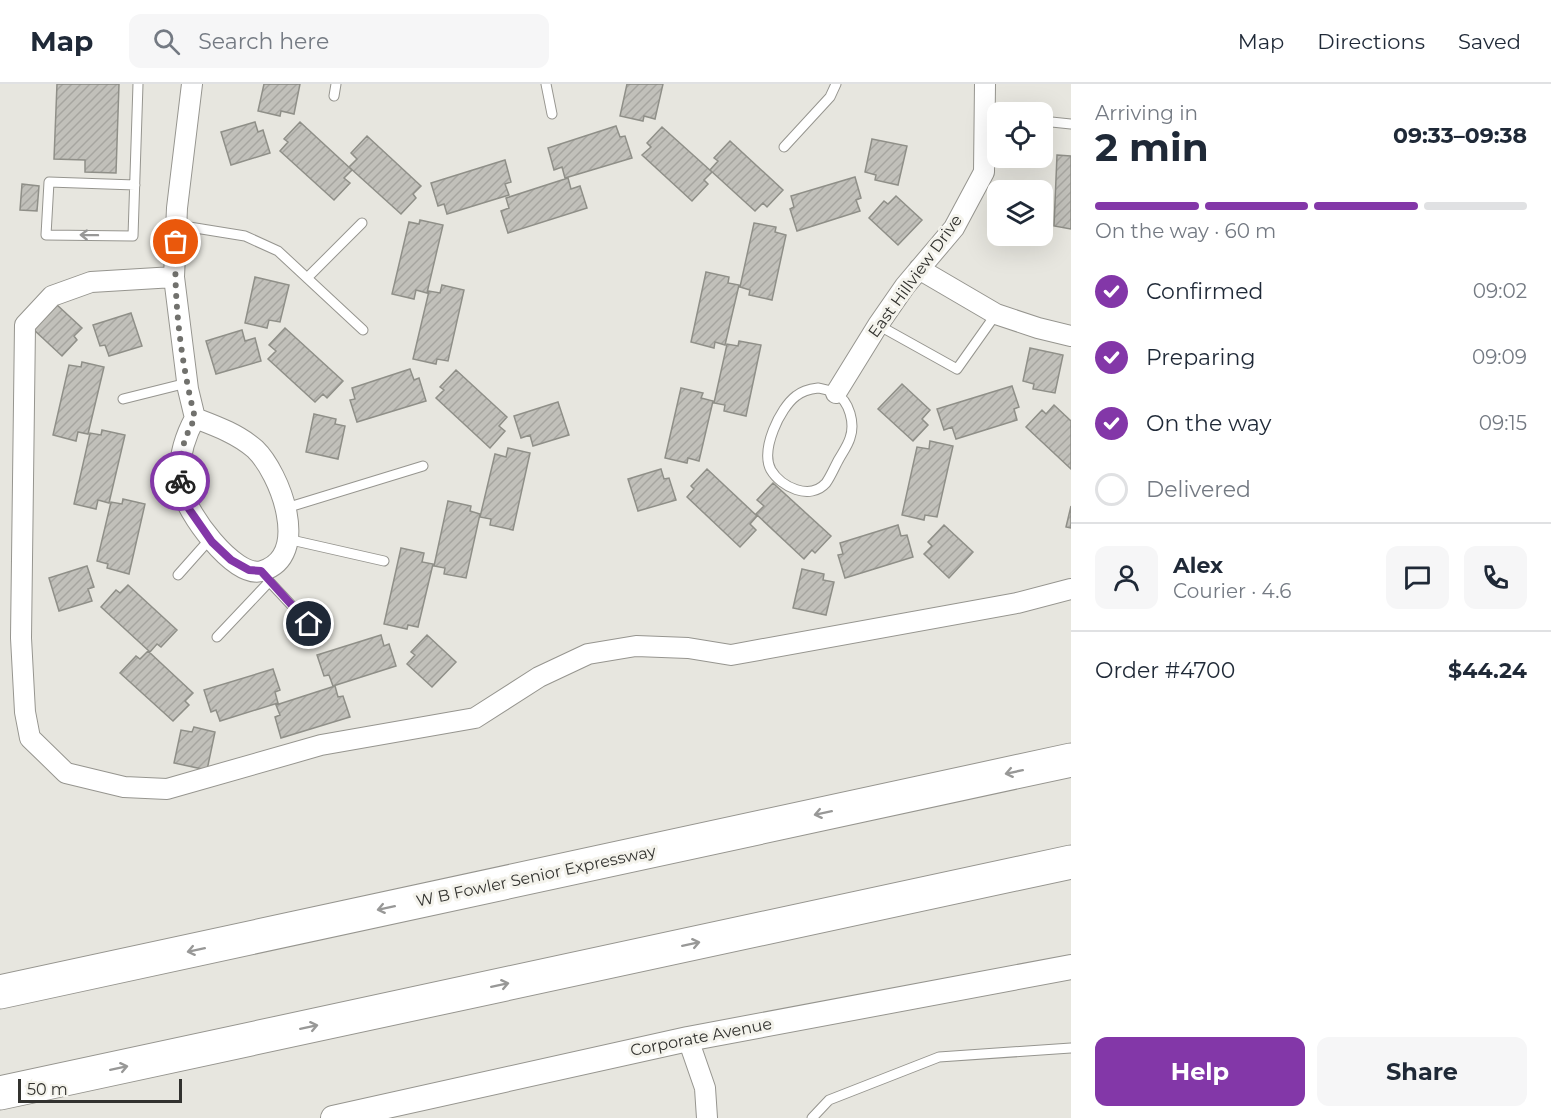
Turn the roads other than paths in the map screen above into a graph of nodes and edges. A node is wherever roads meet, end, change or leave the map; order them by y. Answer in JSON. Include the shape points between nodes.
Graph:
{"nodes":[{"id":1,"x":138,"y":84,"type":"edge"},
{"id":2,"x":192,"y":84,"type":"edge"},
{"id":3,"x":336,"y":84,"type":"edge"},
{"id":4,"x":546,"y":84,"type":"edge"},
{"id":5,"x":836,"y":84,"type":"edge"},
{"id":6,"x":986,"y":84,"type":"edge"},
{"id":7,"x":334,"y":96,"type":"dead end"},
{"id":8,"x":989,"y":102,"type":"edge"},
{"id":9,"x":552,"y":114,"type":"dead end"},
{"id":10,"x":1053,"y":122,"type":"edge"},
{"id":11,"x":1071,"y":124,"type":"edge"},
{"id":12,"x":784,"y":147,"type":"dead end"},
{"id":13,"x":987,"y":148,"type":"edge"},
{"id":14,"x":135,"y":185,"type":"junction"},
{"id":15,"x":362,"y":223,"type":"dead end"},
{"id":16,"x":177,"y":225,"type":"junction"},
{"id":17,"x":919,"y":269,"type":"junction"},
{"id":18,"x":174,"y":278,"type":"junction"},
{"id":19,"x":307,"y":278,"type":"junction"},
{"id":20,"x":996,"y":314,"type":"junction"},
{"id":21,"x":878,"y":325,"type":"junction"},
{"id":22,"x":363,"y":330,"type":"dead end"},
{"id":23,"x":1071,"y":336,"type":"edge"},
{"id":24,"x":187,"y":383,"type":"junction"},
{"id":25,"x":836,"y":393,"type":"junction"},
{"id":26,"x":123,"y":399,"type":"dead end"},
{"id":27,"x":195,"y":418,"type":"junction"},
{"id":28,"x":423,"y":466,"type":"dead end"},
{"id":29,"x":286,"y":508,"type":"junction"},
{"id":30,"x":210,"y":539,"type":"junction"},
{"id":31,"x":287,"y":539,"type":"junction"},
{"id":32,"x":384,"y":561,"type":"dead end"},
{"id":33,"x":178,"y":575,"type":"dead end"},
{"id":34,"x":265,"y":577,"type":"junction"},
{"id":35,"x":1071,"y":589,"type":"edge"},
{"id":36,"x":309,"y":624,"type":"dead end"},
{"id":37,"x":218,"y":637,"type":"dead end"},
{"id":38,"x":1071,"y":760,"type":"edge"},
{"id":39,"x":1071,"y":862,"type":"edge"},
{"id":40,"x":1071,"y":967,"type":"edge"},
{"id":41,"x":0,"y":992,"type":"edge"},
{"id":42,"x":688,"y":1039,"type":"junction"},
{"id":43,"x":1071,"y":1048,"type":"edge"},
{"id":44,"x":0,"y":1093,"type":"edge"},
{"id":45,"x":333,"y":1118,"type":"edge"},
{"id":46,"x":707,"y":1118,"type":"edge"},
{"id":47,"x":812,"y":1118,"type":"edge"}],
"edges":[{"from":1,"to":14,"type":"lane"},
{"from":2,"to":16,"type":"street"},
{"from":3,"to":7,"type":"lane"},
{"from":4,"to":9,"type":"lane"},
{"from":5,"to":12,"type":"lane","via":[[830,96]]},
{"from":6,"to":8,"type":"street","name":"East Hillview Drive"},
{"from":10,"to":11,"type":"lane"},
{"from":13,"to":17,"type":"street","name":"East Hillview Drive","via":[[984,172],[954,228]]},
{"from":14,"to":14,"type":"lane","one_way":true,"via":[[133,236],[46,235],[49,182]]},
{"from":15,"to":19,"type":"lane"},
{"from":16,"to":18,"type":"street"},
{"from":16,"to":19,"type":"lane","via":[[245,236],[278,251]]},
{"from":17,"to":20,"type":"street"},
{"from":17,"to":21,"type":"street","name":"East Hillview Drive"},
{"from":18,"to":24,"type":"street"},
{"from":18,"to":35,"type":"street","via":[[91,282],[52,296],[25,325],[21,638],[25,712],[30,738],[66,773],[124,787],[167,789],[321,745],[475,718],[538,677],[588,654],[636,646],[730,655],[1017,603]]},
{"from":19,"to":22,"type":"lane"},
{"from":20,"to":21,"type":"lane","via":[[957,369]]},
{"from":20,"to":23,"type":"street"},
{"from":21,"to":25,"type":"street","name":"East Hillview Drive"},
{"from":24,"to":26,"type":"lane"},
{"from":24,"to":27,"type":"street"},
{"from":25,"to":25,"type":"lane","via":[[851,416],[850,440],[825,484],[798,491],[775,476],[769,467],[771,434],[795,396],[818,387]]},
{"from":27,"to":29,"type":"street","via":[[224,429],[254,448],[272,473]]},
{"from":27,"to":30,"type":"street","via":[[180,456],[181,490]]},
{"from":28,"to":29,"type":"lane"},
{"from":29,"to":31,"type":"street"},
{"from":30,"to":33,"type":"lane"},
{"from":30,"to":34,"type":"street","via":[[231,560]]},
{"from":31,"to":32,"type":"lane"},
{"from":31,"to":34,"type":"street"},
{"from":34,"to":36,"type":"lane"},
{"from":34,"to":37,"type":"lane"},
{"from":38,"to":41,"type":"highway","name":"W B Fowler Senior Expressway","one_way":true},
{"from":44,"to":39,"type":"highway","one_way":true},
{"from":40,"to":42,"type":"street","name":"Corporate Avenue"},
{"from":42,"to":45,"type":"street","name":"Corporate Avenue"},
{"from":42,"to":46,"type":"street","via":[[705,1088]]},
{"from":43,"to":47,"type":"lane","via":[[939,1057],[829,1100]]}]}
